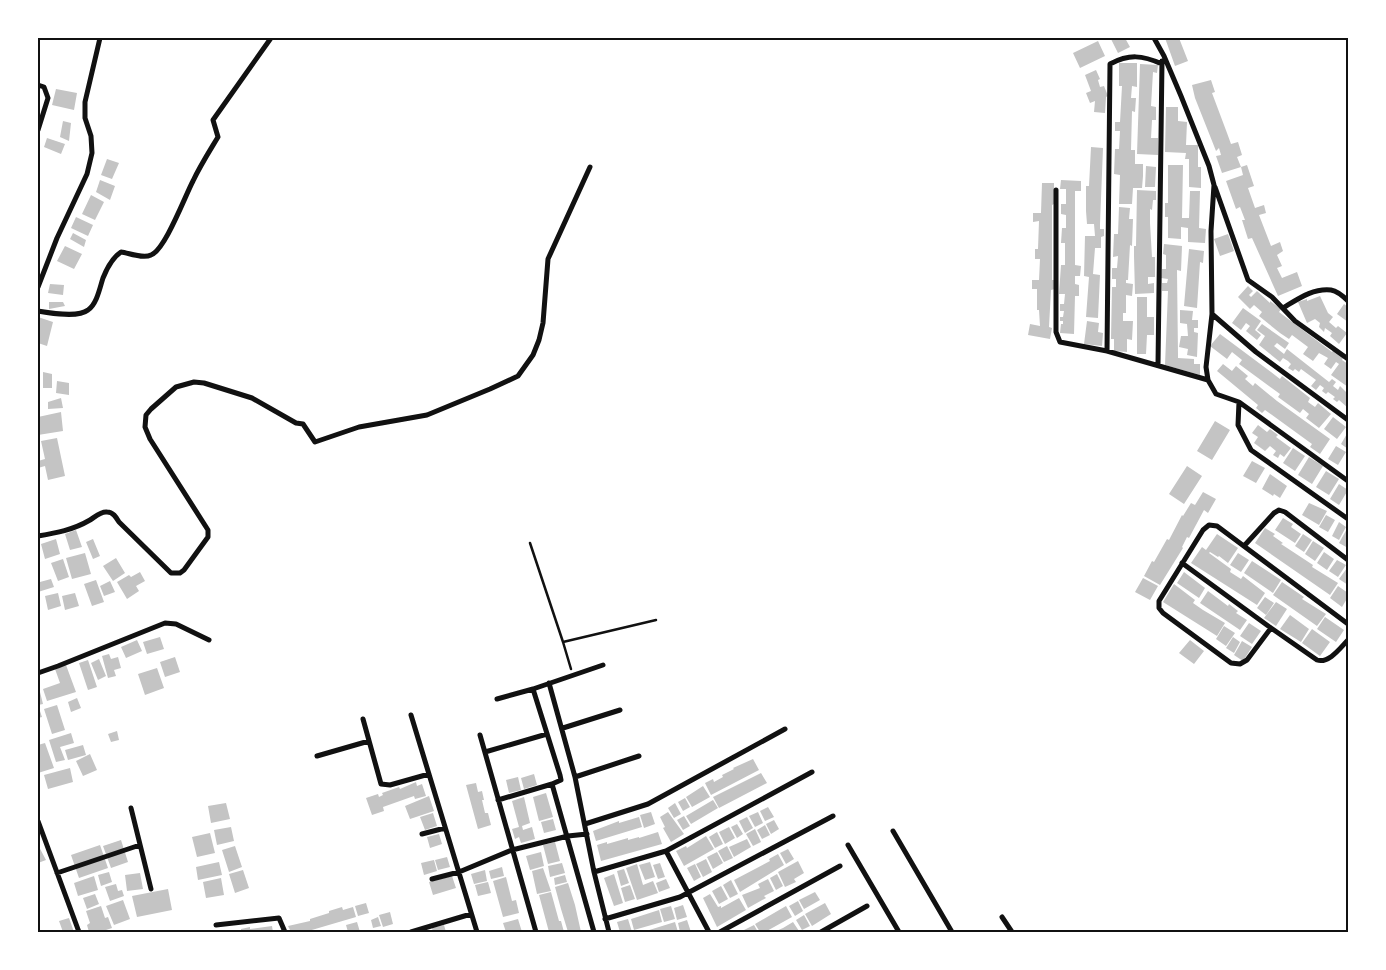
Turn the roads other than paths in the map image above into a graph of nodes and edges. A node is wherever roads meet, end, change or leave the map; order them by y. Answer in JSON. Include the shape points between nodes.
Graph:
{"nodes":[{"id":1,"x":100,"y":38,"type":"edge"},
{"id":2,"x":271,"y":38,"type":"edge"},
{"id":3,"x":1154,"y":38,"type":"edge"},
{"id":4,"x":1164,"y":56,"type":"junction"},
{"id":5,"x":1162,"y":64,"type":"junction"},
{"id":6,"x":38,"y":85,"type":"edge"},
{"id":7,"x":38,"y":130,"type":"edge"},
{"id":8,"x":590,"y":167,"type":"dead end"},
{"id":9,"x":1214,"y":185,"type":"junction"},
{"id":10,"x":1056,"y":190,"type":"dead end"},
{"id":11,"x":38,"y":287,"type":"edge"},
{"id":12,"x":1348,"y":300,"type":"edge"},
{"id":13,"x":1283,"y":308,"type":"junction"},
{"id":14,"x":38,"y":311,"type":"edge"},
{"id":15,"x":1212,"y":314,"type":"junction"},
{"id":16,"x":1107,"y":351,"type":"junction"},
{"id":17,"x":1348,"y":359,"type":"edge"},
{"id":18,"x":1158,"y":365,"type":"junction"},
{"id":19,"x":1208,"y":380,"type":"junction"},
{"id":20,"x":1239,"y":402,"type":"junction"},
{"id":21,"x":1348,"y":420,"type":"edge"},
{"id":22,"x":1348,"y":481,"type":"edge"},
{"id":23,"x":1348,"y":519,"type":"edge"},
{"id":24,"x":38,"y":536,"type":"edge"},
{"id":25,"x":1244,"y":546,"type":"junction"},
{"id":26,"x":1348,"y":560,"type":"edge"},
{"id":27,"x":1182,"y":563,"type":"junction"},
{"id":28,"x":1348,"y":624,"type":"edge"},
{"id":29,"x":1271,"y":628,"type":"junction"},
{"id":30,"x":209,"y":640,"type":"dead end"},
{"id":31,"x":1348,"y":640,"type":"edge"},
{"id":32,"x":603,"y":665,"type":"dead end"},
{"id":33,"x":38,"y":673,"type":"edge"},
{"id":34,"x":549,"y":683,"type":"junction"},
{"id":35,"x":533,"y":689,"type":"junction"},
{"id":36,"x":497,"y":698,"type":"dead end"},
{"id":37,"x":620,"y":710,"type":"dead end"},
{"id":38,"x":411,"y":715,"type":"dead end"},
{"id":39,"x":363,"y":719,"type":"dead end"},
{"id":40,"x":563,"y":728,"type":"junction"},
{"id":41,"x":785,"y":729,"type":"dead end"},
{"id":42,"x":547,"y":734,"type":"junction"},
{"id":43,"x":480,"y":735,"type":"dead end"},
{"id":44,"x":369,"y":741,"type":"junction"},
{"id":45,"x":485,"y":752,"type":"junction"},
{"id":46,"x":317,"y":756,"type":"dead end"},
{"id":47,"x":639,"y":756,"type":"dead end"},
{"id":48,"x":812,"y":772,"type":"dead end"},
{"id":49,"x":429,"y":774,"type":"junction"},
{"id":50,"x":575,"y":777,"type":"junction"},
{"id":51,"x":552,"y":784,"type":"junction"},
{"id":52,"x":498,"y":800,"type":"junction"},
{"id":53,"x":131,"y":808,"type":"dead end"},
{"id":54,"x":834,"y":816,"type":"dead end"},
{"id":55,"x":38,"y":822,"type":"edge"},
{"id":56,"x":585,"y":824,"type":"junction"},
{"id":57,"x":445,"y":828,"type":"junction"},
{"id":58,"x":39,"y":831,"type":"edge"},
{"id":59,"x":893,"y":831,"type":"dead end"},
{"id":60,"x":422,"y":834,"type":"dead end"},
{"id":61,"x":587,"y":834,"type":"junction"},
{"id":62,"x":568,"y":836,"type":"junction"},
{"id":63,"x":140,"y":844,"type":"junction"},
{"id":64,"x":848,"y":845,"type":"dead end"},
{"id":65,"x":512,"y":850,"type":"junction"},
{"id":66,"x":666,"y":851,"type":"junction"},
{"id":67,"x":840,"y":866,"type":"dead end"},
{"id":68,"x":459,"y":872,"type":"junction"},
{"id":69,"x":594,"y":872,"type":"junction"},
{"id":70,"x":57,"y":873,"type":"junction"},
{"id":71,"x":432,"y":878,"type":"dead end"},
{"id":72,"x":151,"y":889,"type":"dead end"},
{"id":73,"x":688,"y":894,"type":"junction"},
{"id":74,"x":867,"y":906,"type":"dead end"},
{"id":75,"x":471,"y":914,"type":"junction"},
{"id":76,"x":1002,"y":917,"type":"dead end"},
{"id":77,"x":605,"y":919,"type":"junction"},
{"id":78,"x":216,"y":925,"type":"dead end"},
{"id":79,"x":424,"y":930,"type":"edge"},
{"id":80,"x":79,"y":932,"type":"edge"},
{"id":81,"x":285,"y":932,"type":"edge"},
{"id":82,"x":411,"y":932,"type":"edge"},
{"id":83,"x":476,"y":932,"type":"edge"},
{"id":84,"x":536,"y":932,"type":"edge"},
{"id":85,"x":594,"y":932,"type":"edge"},
{"id":86,"x":610,"y":932,"type":"edge"},
{"id":87,"x":709,"y":932,"type":"edge"},
{"id":88,"x":720,"y":932,"type":"edge"},
{"id":89,"x":820,"y":932,"type":"edge"},
{"id":90,"x":899,"y":932,"type":"edge"},
{"id":91,"x":952,"y":932,"type":"edge"},
{"id":92,"x":1012,"y":932,"type":"edge"}],
"edges":[{"from":1,"to":11,"type":"street","via":[[85,102],[92,153],[87,174],[56,238]]},
{"from":2,"to":14,"type":"street","via":[[212,120],[218,137],[156,253],[145,256],[121,252],[114,256],[89,310],[77,314]]},
{"from":3,"to":4,"type":"street"},
{"from":4,"to":5,"type":"street"},
{"from":4,"to":9,"type":"street"},
{"from":5,"to":16,"type":"street","via":[[1134,55],[1110,64]]},
{"from":5,"to":18,"type":"street"},
{"from":6,"to":7,"type":"street","via":[[44,87],[48,98]]},
{"from":8,"to":24,"type":"street","via":[[548,259],[539,340],[518,376],[426,415],[359,427],[315,442],[303,424],[252,398],[204,382],[184,384],[151,409],[146,415],[145,427],[208,530],[208,537],[184,570],[171,573],[108,512],[66,531]]},
{"from":9,"to":13,"type":"street","via":[[1248,280]]},
{"from":9,"to":15,"type":"street"},
{"from":10,"to":16,"type":"street","via":[[1058,339]]},
{"from":12,"to":13,"type":"street","via":[[1333,290],[1318,290]]},
{"from":13,"to":17,"type":"street"},
{"from":15,"to":19,"type":"street","via":[[1206,367]]},
{"from":15,"to":21,"type":"street","via":[[1256,352]]},
{"from":16,"to":18,"type":"street"},
{"from":18,"to":19,"type":"street"},
{"from":19,"to":20,"type":"street","via":[[1216,394]]},
{"from":20,"to":22,"type":"street"},
{"from":20,"to":23,"type":"street","via":[[1238,425],[1251,450]]},
{"from":25,"to":26,"type":"street","via":[[1279,510]]},
{"from":25,"to":27,"type":"street","via":[[1217,526],[1209,525]]},
{"from":25,"to":28,"type":"street"},
{"from":27,"to":29,"type":"street"},
{"from":27,"to":29,"type":"street","via":[[1159,601],[1159,608],[1231,663],[1240,664],[1247,660]]},
{"from":29,"to":31,"type":"street","via":[[1322,662]]},
{"from":30,"to":33,"type":"street","via":[[176,624],[165,623]]},
{"from":32,"to":34,"type":"street"},
{"from":34,"to":35,"type":"street"},
{"from":34,"to":40,"type":"street"},
{"from":35,"to":36,"type":"street"},
{"from":35,"to":42,"type":"street"},
{"from":37,"to":40,"type":"street"},
{"from":38,"to":49,"type":"street"},
{"from":39,"to":44,"type":"street"},
{"from":40,"to":50,"type":"street"},
{"from":41,"to":56,"type":"street","via":[[648,804]]},
{"from":42,"to":45,"type":"street"},
{"from":42,"to":51,"type":"street","via":[[561,779]]},
{"from":43,"to":45,"type":"street"},
{"from":44,"to":46,"type":"street"},
{"from":44,"to":49,"type":"street","via":[[384,785]]},
{"from":45,"to":52,"type":"street"},
{"from":47,"to":50,"type":"street"},
{"from":48,"to":66,"type":"street"},
{"from":49,"to":57,"type":"street"},
{"from":50,"to":56,"type":"street"},
{"from":51,"to":52,"type":"street"},
{"from":51,"to":62,"type":"street"},
{"from":52,"to":65,"type":"street"},
{"from":53,"to":63,"type":"street"},
{"from":54,"to":73,"type":"street"},
{"from":55,"to":58,"type":"street"},
{"from":56,"to":61,"type":"street"},
{"from":57,"to":60,"type":"street"},
{"from":57,"to":68,"type":"street"},
{"from":58,"to":70,"type":"street"},
{"from":59,"to":91,"type":"street"},
{"from":61,"to":62,"type":"street"},
{"from":61,"to":69,"type":"street"},
{"from":62,"to":65,"type":"street"},
{"from":62,"to":85,"type":"street"},
{"from":63,"to":70,"type":"street"},
{"from":63,"to":72,"type":"street"},
{"from":64,"to":90,"type":"street"},
{"from":65,"to":68,"type":"street"},
{"from":65,"to":84,"type":"street"},
{"from":66,"to":69,"type":"street"},
{"from":66,"to":73,"type":"street"},
{"from":67,"to":88,"type":"street"},
{"from":68,"to":71,"type":"street"},
{"from":68,"to":75,"type":"street"},
{"from":69,"to":77,"type":"street"},
{"from":70,"to":80,"type":"street"},
{"from":73,"to":77,"type":"street"},
{"from":73,"to":87,"type":"street"},
{"from":74,"to":89,"type":"street"},
{"from":75,"to":79,"type":"street"},
{"from":75,"to":83,"type":"street"},
{"from":76,"to":92,"type":"street"},
{"from":77,"to":86,"type":"street"},
{"from":78,"to":81,"type":"street","via":[[279,918]]},
{"from":79,"to":82,"type":"street"}]}
